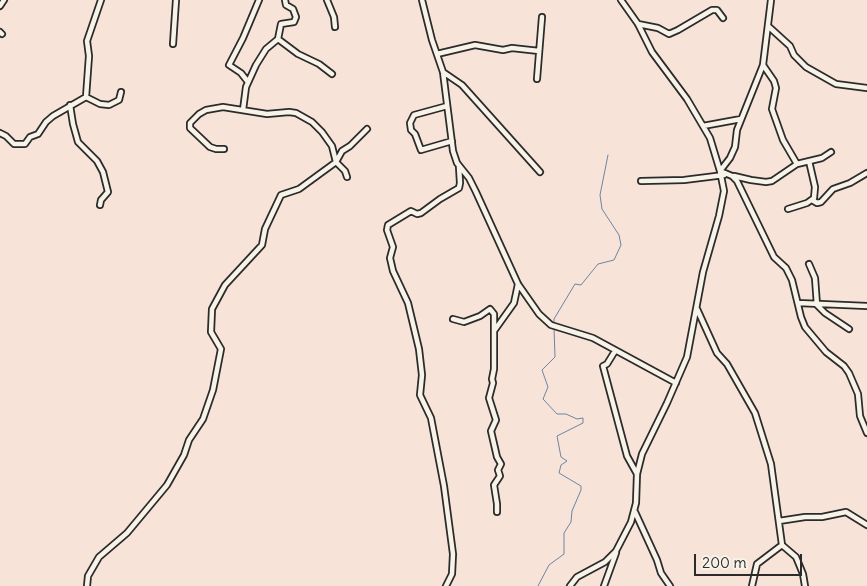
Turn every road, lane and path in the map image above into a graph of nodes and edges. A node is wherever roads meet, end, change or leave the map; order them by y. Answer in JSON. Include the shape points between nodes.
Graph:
{"nodes":[{"id":1,"x":4,"y":0,"type":"edge"},
{"id":2,"x":101,"y":0,"type":"edge"},
{"id":3,"x":176,"y":0,"type":"edge"},
{"id":4,"x":259,"y":0,"type":"edge"},
{"id":5,"x":285,"y":0,"type":"edge"},
{"id":6,"x":327,"y":0,"type":"edge"},
{"id":7,"x":422,"y":0,"type":"edge"},
{"id":8,"x":621,"y":0,"type":"edge"},
{"id":9,"x":771,"y":0,"type":"edge"},
{"id":10,"x":0,"y":6,"type":"edge"},
{"id":11,"x":542,"y":17,"type":"dead end"},
{"id":12,"x":723,"y":18,"type":"dead end"},
{"id":13,"x":638,"y":24,"type":"junction"},
{"id":14,"x":768,"y":26,"type":"junction"},
{"id":15,"x":335,"y":27,"type":"dead end"},
{"id":16,"x":278,"y":39,"type":"junction"},
{"id":17,"x":173,"y":44,"type":"dead end"},
{"id":18,"x":539,"y":51,"type":"junction"},
{"id":19,"x":437,"y":54,"type":"junction"},
{"id":20,"x":763,"y":65,"type":"junction"},
{"id":21,"x":443,"y":72,"type":"junction"},
{"id":22,"x":332,"y":74,"type":"dead end"},
{"id":23,"x":537,"y":79,"type":"dead end"},
{"id":24,"x":248,"y":82,"type":"junction"},
{"id":25,"x":867,"y":88,"type":"edge"},
{"id":26,"x":121,"y":92,"type":"dead end"},
{"id":27,"x":86,"y":97,"type":"junction"},
{"id":28,"x":70,"y":105,"type":"junction"},
{"id":29,"x":447,"y":106,"type":"junction"},
{"id":30,"x":243,"y":110,"type":"junction"},
{"id":31,"x":741,"y":119,"type":"junction"},
{"id":32,"x":702,"y":126,"type":"junction"},
{"id":33,"x":367,"y":129,"type":"dead end"},
{"id":34,"x":0,"y":133,"type":"edge"},
{"id":35,"x":452,"y":141,"type":"junction"},
{"id":36,"x":224,"y":149,"type":"dead end"},
{"id":37,"x":831,"y":152,"type":"dead end"},
{"id":38,"x":809,"y":161,"type":"junction"},
{"id":39,"x":336,"y":162,"type":"junction"},
{"id":40,"x":797,"y":164,"type":"junction"},
{"id":41,"x":459,"y":167,"type":"junction"},
{"id":42,"x":540,"y":172,"type":"dead end"},
{"id":43,"x":721,"y":173,"type":"junction"},
{"id":44,"x":867,"y":173,"type":"edge"},
{"id":45,"x":730,"y":175,"type":"junction"},
{"id":46,"x":347,"y":177,"type":"dead end"},
{"id":47,"x":641,"y":181,"type":"dead end"},
{"id":48,"x":812,"y":200,"type":"junction"},
{"id":49,"x":100,"y":204,"type":"dead end"},
{"id":50,"x":788,"y":209,"type":"dead end"},
{"id":51,"x":809,"y":264,"type":"dead end"},
{"id":52,"x":518,"y":284,"type":"junction"},
{"id":53,"x":798,"y":303,"type":"junction"},
{"id":54,"x":817,"y":305,"type":"junction"},
{"id":55,"x":867,"y":306,"type":"edge"},
{"id":56,"x":696,"y":309,"type":"junction"},
{"id":57,"x":453,"y":319,"type":"dead end"},
{"id":58,"x":849,"y":329,"type":"dead end"},
{"id":59,"x":494,"y":331,"type":"junction"},
{"id":60,"x":615,"y":351,"type":"junction"},
{"id":61,"x":676,"y":383,"type":"junction"},
{"id":62,"x":867,"y":433,"type":"edge"},
{"id":63,"x":637,"y":474,"type":"junction"},
{"id":64,"x":497,"y":512,"type":"dead end"},
{"id":65,"x":635,"y":512,"type":"junction"},
{"id":66,"x":780,"y":521,"type":"junction"},
{"id":67,"x":867,"y":525,"type":"edge"},
{"id":68,"x":782,"y":546,"type":"junction"},
{"id":69,"x":616,"y":551,"type":"junction"},
{"id":70,"x":87,"y":586,"type":"edge"},
{"id":71,"x":446,"y":586,"type":"edge"},
{"id":72,"x":570,"y":586,"type":"edge"},
{"id":73,"x":604,"y":586,"type":"edge"},
{"id":74,"x":670,"y":586,"type":"edge"},
{"id":75,"x":752,"y":586,"type":"edge"},
{"id":76,"x":805,"y":586,"type":"edge"}],
"edges":[{"from":1,"to":10,"type":"street"},
{"from":2,"to":27,"type":"street","via":[[87,41]]},
{"from":3,"to":17,"type":"street"},
{"from":4,"to":24,"type":"street","via":[[229,65]]},
{"from":5,"to":16,"type":"street","via":[[296,17],[294,22],[281,24]]},
{"from":6,"to":15,"type":"street"},
{"from":7,"to":19,"type":"street"},
{"from":8,"to":13,"type":"street"},
{"from":9,"to":14,"type":"street"},
{"from":11,"to":18,"type":"street"},
{"from":12,"to":13,"type":"street","via":[[717,10],[712,10],[669,34]]},
{"from":13,"to":32,"type":"street","via":[[652,52]]},
{"from":14,"to":20,"type":"street"},
{"from":14,"to":25,"type":"street","via":[[790,46],[806,67],[836,84]]},
{"from":16,"to":22,"type":"street"},
{"from":16,"to":24,"type":"street","via":[[266,49]]},
{"from":18,"to":19,"type":"street","via":[[475,45]]},
{"from":18,"to":23,"type":"street"},
{"from":19,"to":21,"type":"street"},
{"from":20,"to":31,"type":"street"},
{"from":20,"to":40,"type":"street","via":[[776,88],[772,109],[783,140]]},
{"from":21,"to":29,"type":"street"},
{"from":21,"to":42,"type":"street","via":[[462,85]]},
{"from":24,"to":30,"type":"street"},
{"from":26,"to":27,"type":"street","via":[[120,100],[109,105]]},
{"from":27,"to":28,"type":"street"},
{"from":28,"to":34,"type":"street","via":[[46,122],[25,144],[14,144]]},
{"from":28,"to":49,"type":"street","via":[[78,142],[103,172],[108,192]]},
{"from":29,"to":35,"type":"street"},
{"from":29,"to":35,"type":"street","via":[[414,115],[410,123],[421,150]]},
{"from":30,"to":36,"type":"street","via":[[223,107],[206,110],[190,123],[190,128],[210,146]]},
{"from":30,"to":39,"type":"street","via":[[267,114],[296,113],[312,122],[332,146]]},
{"from":31,"to":32,"type":"street"},
{"from":31,"to":43,"type":"street","via":[[735,147]]},
{"from":32,"to":43,"type":"street","via":[[712,144]]},
{"from":33,"to":39,"type":"street","via":[[342,151]]},
{"from":35,"to":41,"type":"street"},
{"from":37,"to":38,"type":"street"},
{"from":38,"to":40,"type":"street"},
{"from":38,"to":48,"type":"street","via":[[816,194]]},
{"from":39,"to":46,"type":"street"},
{"from":39,"to":70,"type":"street","via":[[299,189],[281,195],[265,229],[262,244],[220,293],[212,308],[211,332],[221,349],[213,390],[202,419],[167,486],[127,533],[99,558]]},
{"from":40,"to":45,"type":"street","via":[[766,182]]},
{"from":41,"to":52,"type":"street","via":[[469,178]]},
{"from":41,"to":71,"type":"street","via":[[459,188],[421,213],[411,211],[388,225],[387,230],[393,247],[390,258],[393,271],[408,303],[419,349],[420,395],[431,418],[444,486],[453,554],[452,574]]},
{"from":43,"to":45,"type":"street"},
{"from":43,"to":47,"type":"street","via":[[684,180]]},
{"from":43,"to":56,"type":"street","via":[[724,191]]},
{"from":44,"to":48,"type":"street","via":[[833,189],[821,202]]},
{"from":45,"to":53,"type":"street","via":[[737,181],[774,257],[786,268]]},
{"from":48,"to":50,"type":"street"},
{"from":51,"to":54,"type":"street","via":[[815,278]]},
{"from":52,"to":59,"type":"street","via":[[514,303]]},
{"from":52,"to":60,"type":"street","via":[[539,314],[553,325],[593,338]]},
{"from":53,"to":54,"type":"street"},
{"from":53,"to":62,"type":"street","via":[[809,334],[849,373],[858,394],[860,416]]},
{"from":54,"to":55,"type":"street"},
{"from":54,"to":58,"type":"street"},
{"from":56,"to":61,"type":"street","via":[[687,357]]},
{"from":56,"to":66,"type":"street","via":[[717,353],[755,413],[771,464]]},
{"from":57,"to":59,"type":"street","via":[[464,322],[492,310]]},
{"from":59,"to":64,"type":"street","via":[[494,369],[489,398],[496,420],[491,433],[501,464],[500,476],[494,485]]},
{"from":60,"to":61,"type":"street"},
{"from":60,"to":63,"type":"street","via":[[603,366],[627,456]]},
{"from":61,"to":63,"type":"street","via":[[642,454]]},
{"from":63,"to":65,"type":"street"},
{"from":65,"to":69,"type":"street"},
{"from":65,"to":74,"type":"street","via":[[661,573]]},
{"from":66,"to":67,"type":"street","via":[[846,512]]},
{"from":66,"to":68,"type":"street"},
{"from":68,"to":75,"type":"street","via":[[758,564]]},
{"from":68,"to":76,"type":"street","via":[[796,557]]},
{"from":69,"to":72,"type":"street","via":[[605,562],[577,576]]},
{"from":69,"to":73,"type":"street"}]}
